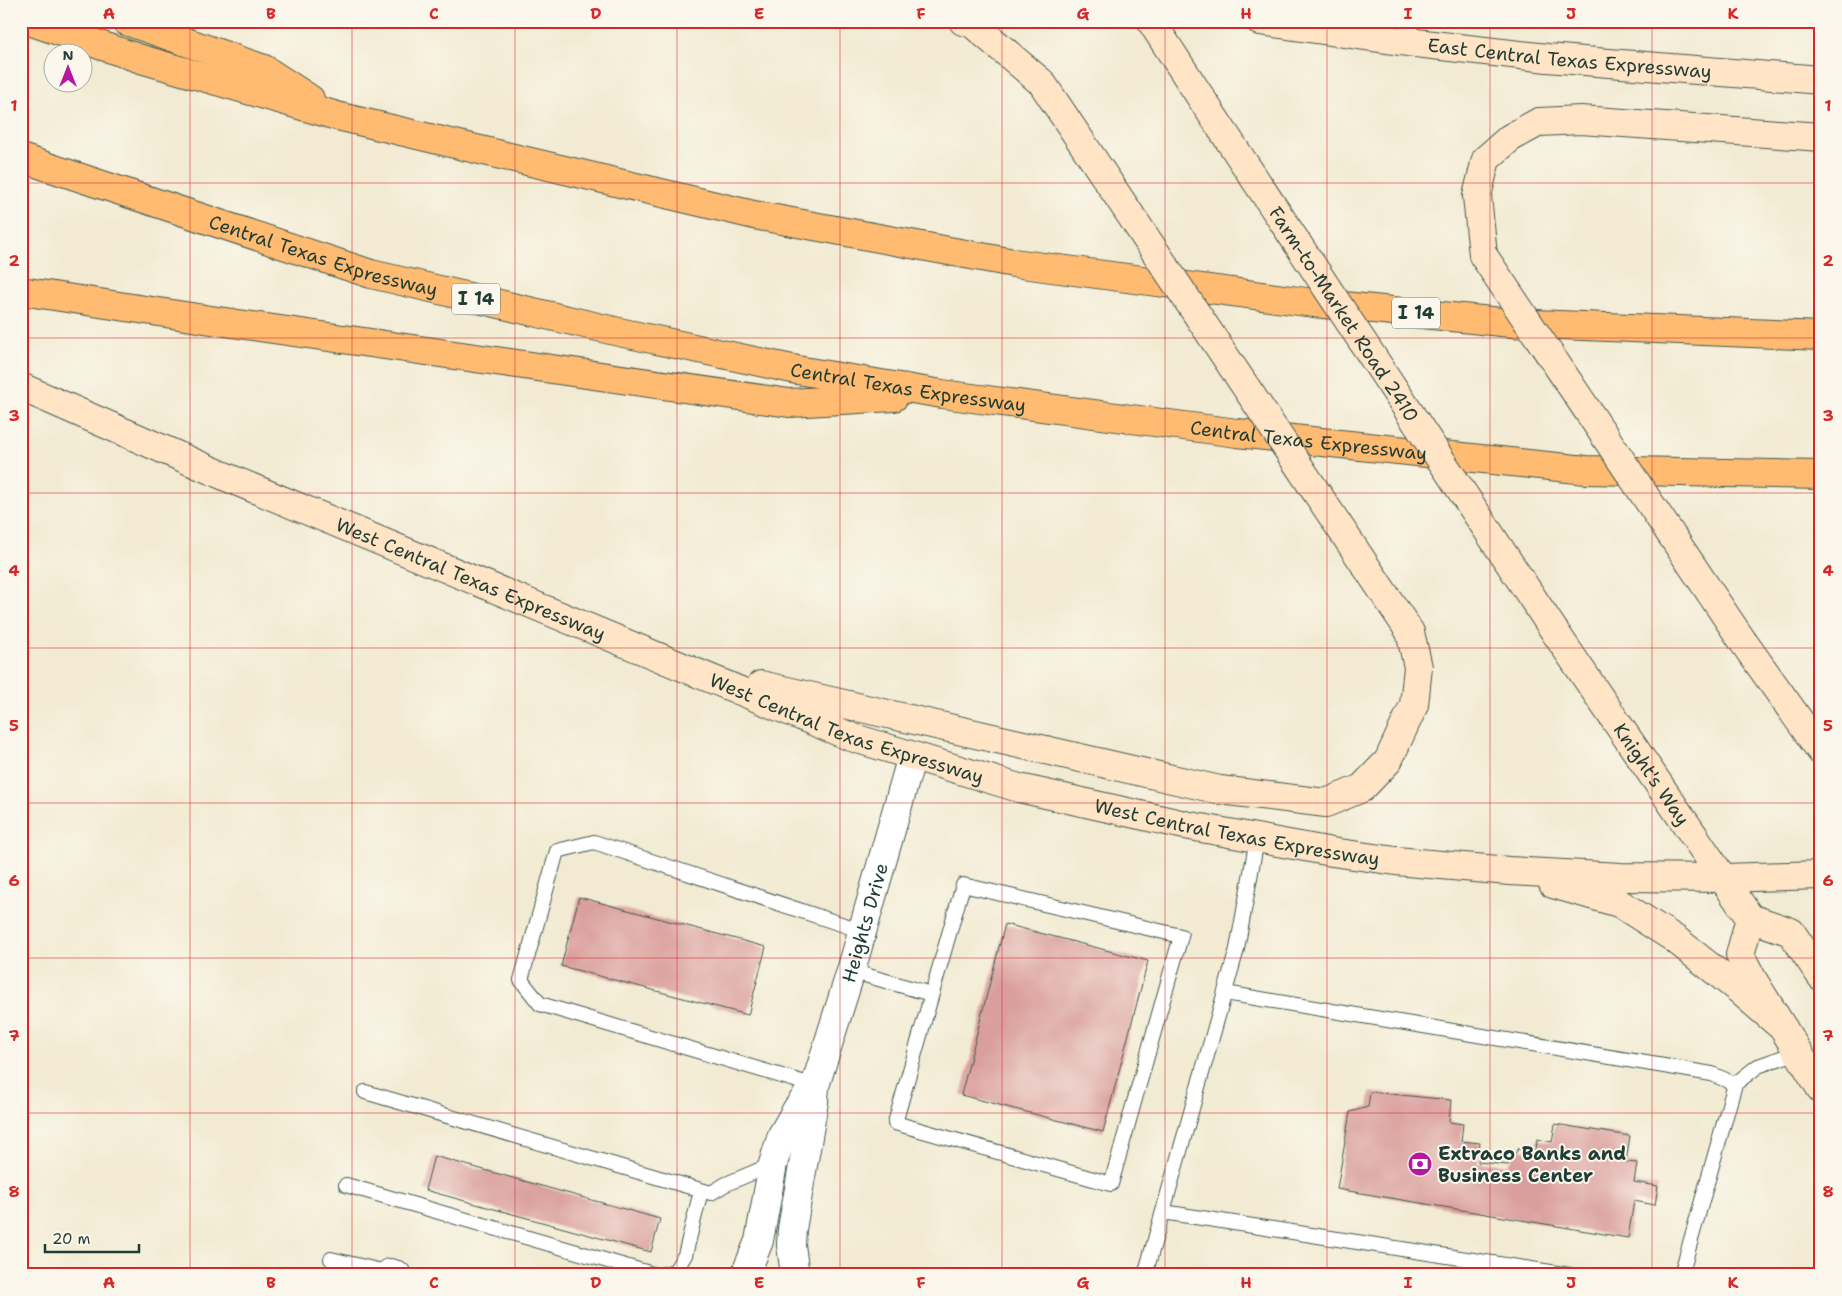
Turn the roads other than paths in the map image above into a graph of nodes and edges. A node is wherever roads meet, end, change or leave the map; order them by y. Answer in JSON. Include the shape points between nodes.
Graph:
{"nodes":[{"id":1,"x":29,"y":21,"type":"edge"},
{"id":2,"x":126,"y":21,"type":"edge"},
{"id":3,"x":963,"y":21,"type":"edge"},
{"id":4,"x":1151,"y":21,"type":"edge"},
{"id":5,"x":1260,"y":21,"type":"edge"},
{"id":6,"x":1410,"y":32,"type":"edge"},
{"id":7,"x":1821,"y":80,"type":"edge"},
{"id":8,"x":337,"y":116,"type":"junction"},
{"id":9,"x":1821,"y":137,"type":"edge"},
{"id":10,"x":21,"y":158,"type":"edge"},
{"id":11,"x":21,"y":291,"type":"edge"},
{"id":12,"x":1821,"y":336,"type":"edge"},
{"id":13,"x":21,"y":386,"type":"edge"},
{"id":14,"x":942,"y":394,"type":"junction"},
{"id":15,"x":1821,"y":475,"type":"edge"},
{"id":16,"x":1554,"y":632,"type":"joint"},
{"id":17,"x":693,"y":671,"type":"junction"},
{"id":18,"x":1821,"y":751,"type":"edge"},
{"id":19,"x":912,"y":756,"type":"junction"},
{"id":20,"x":1257,"y":839,"type":"junction"},
{"id":21,"x":1509,"y":871,"type":"junction"},
{"id":22,"x":1821,"y":875,"type":"edge"},
{"id":23,"x":1723,"y":878,"type":"junction"},
{"id":24,"x":1750,"y":918,"type":"junction"},
{"id":25,"x":862,"y":931,"type":"junction"},
{"id":26,"x":851,"y":971,"type":"junction"},
{"id":27,"x":1821,"y":976,"type":"edge"},
{"id":28,"x":1225,"y":993,"type":"junction"},
{"id":29,"x":931,"y":994,"type":"junction"},
{"id":30,"x":1783,"y":1028,"type":"junction"},
{"id":31,"x":1798,"y":1052,"type":"junction"},
{"id":32,"x":1735,"y":1084,"type":"junction"},
{"id":33,"x":815,"y":1086,"type":"junction"},
{"id":34,"x":1821,"y":1088,"type":"edge"},
{"id":35,"x":365,"y":1092,"type":"dead end"},
{"id":36,"x":773,"y":1164,"type":"junction"},
{"id":37,"x":346,"y":1185,"type":"dead end"},
{"id":38,"x":706,"y":1192,"type":"junction"},
{"id":39,"x":1163,"y":1212,"type":"junction"},
{"id":40,"x":332,"y":1259,"type":"dead end"},
{"id":41,"x":394,"y":1274,"type":"edge"},
{"id":42,"x":656,"y":1275,"type":"edge"},
{"id":43,"x":660,"y":1275,"type":"edge"},
{"id":44,"x":745,"y":1275,"type":"edge"},
{"id":45,"x":795,"y":1275,"type":"edge"},
{"id":46,"x":1145,"y":1275,"type":"edge"},
{"id":47,"x":1570,"y":1275,"type":"edge"},
{"id":48,"x":1681,"y":1275,"type":"edge"}],
"edges":[{"from":1,"to":8,"type":"highway","number":"I 14","via":[[141,59]]},
{"from":2,"to":8,"type":"highway","via":[[264,69]]},
{"from":3,"to":17,"type":"main road","bridge":true,"via":[[973,24],[1042,84],[1410,632],[1418,667],[1414,705],[1388,761],[1362,788],[1326,803],[1220,790]]},
{"from":4,"to":16,"type":"main road","name":"Farm-to-Market Road 2410","bridge":true},
{"from":5,"to":6,"type":"main road","name":"East Central Texas Expressway"},
{"from":6,"to":7,"type":"main road","name":"East Central Texas Expressway","via":[[1547,58]]},
{"from":8,"to":12,"type":"highway","number":"I 14","via":[[754,215],[1014,263],[1314,303],[1510,323]]},
{"from":9,"to":18,"type":"main road","bridge":true,"via":[[1582,120],[1539,122],[1510,138],[1486,159],[1477,196],[1483,255],[1744,643]]},
{"from":10,"to":14,"type":"highway","name":"Central Texas Expressway","number":"I 14","via":[[372,274],[797,370]]},
{"from":11,"to":14,"type":"highway","via":[[789,403]]},
{"from":13,"to":17,"type":"main road","name":"West Central Texas Expressway","via":[[231,479]]},
{"from":14,"to":15,"type":"highway","name":"Central Texas Expressway","number":"I 14","via":[[1237,434],[1586,470]]},
{"from":16,"to":23,"type":"main road","name":"Knight's Way"},
{"from":17,"to":19,"type":"main road","name":"West Central Texas Expressway","via":[[851,736]]},
{"from":19,"to":20,"type":"main road","name":"West Central Texas Expressway","via":[[1019,788]]},
{"from":19,"to":25,"type":"street","name":"Heights Drive"},
{"from":20,"to":21,"type":"main road","name":"West Central Texas Expressway","via":[[1396,861]]},
{"from":20,"to":28,"type":"lane","via":[[1237,949]]},
{"from":21,"to":23,"type":"main road","name":"West Central Texas Expressway"},
{"from":21,"to":30,"type":"main road","via":[[1619,903],[1675,939]]},
{"from":22,"to":23,"type":"main road"},
{"from":23,"to":24,"type":"main road","name":"Knight's Way"},
{"from":24,"to":27,"type":"main road","via":[[1791,932]]},
{"from":24,"to":30,"type":"main road","via":[[1740,954]]},
{"from":25,"to":26,"type":"street","name":"Heights Drive"},
{"from":25,"to":33,"type":"lane","via":[[594,842],[557,851],[520,980],[540,1004]]},
{"from":26,"to":29,"type":"lane"},
{"from":26,"to":33,"type":"street","name":"Heights Drive"},
{"from":28,"to":32,"type":"lane","via":[[1712,1074]]},
{"from":28,"to":39,"type":"lane"},
{"from":29,"to":29,"type":"lane","via":[[894,1122],[1111,1184],[1181,936],[963,885]]},
{"from":30,"to":31,"type":"main road"},
{"from":31,"to":32,"type":"lane","via":[[1758,1066]]},
{"from":31,"to":34,"type":"main road"},
{"from":32,"to":48,"type":"lane"},
{"from":33,"to":36,"type":"street","via":[[782,1135]]},
{"from":33,"to":45,"type":"street","via":[[792,1229]]},
{"from":35,"to":38,"type":"lane"},
{"from":36,"to":38,"type":"lane"},
{"from":36,"to":44,"type":"street","via":[[759,1241]]},
{"from":37,"to":42,"type":"lane"},
{"from":38,"to":43,"type":"lane","via":[[685,1255],[674,1271]]},
{"from":39,"to":46,"type":"lane"},
{"from":39,"to":47,"type":"lane"},
{"from":40,"to":41,"type":"lane"}]}
